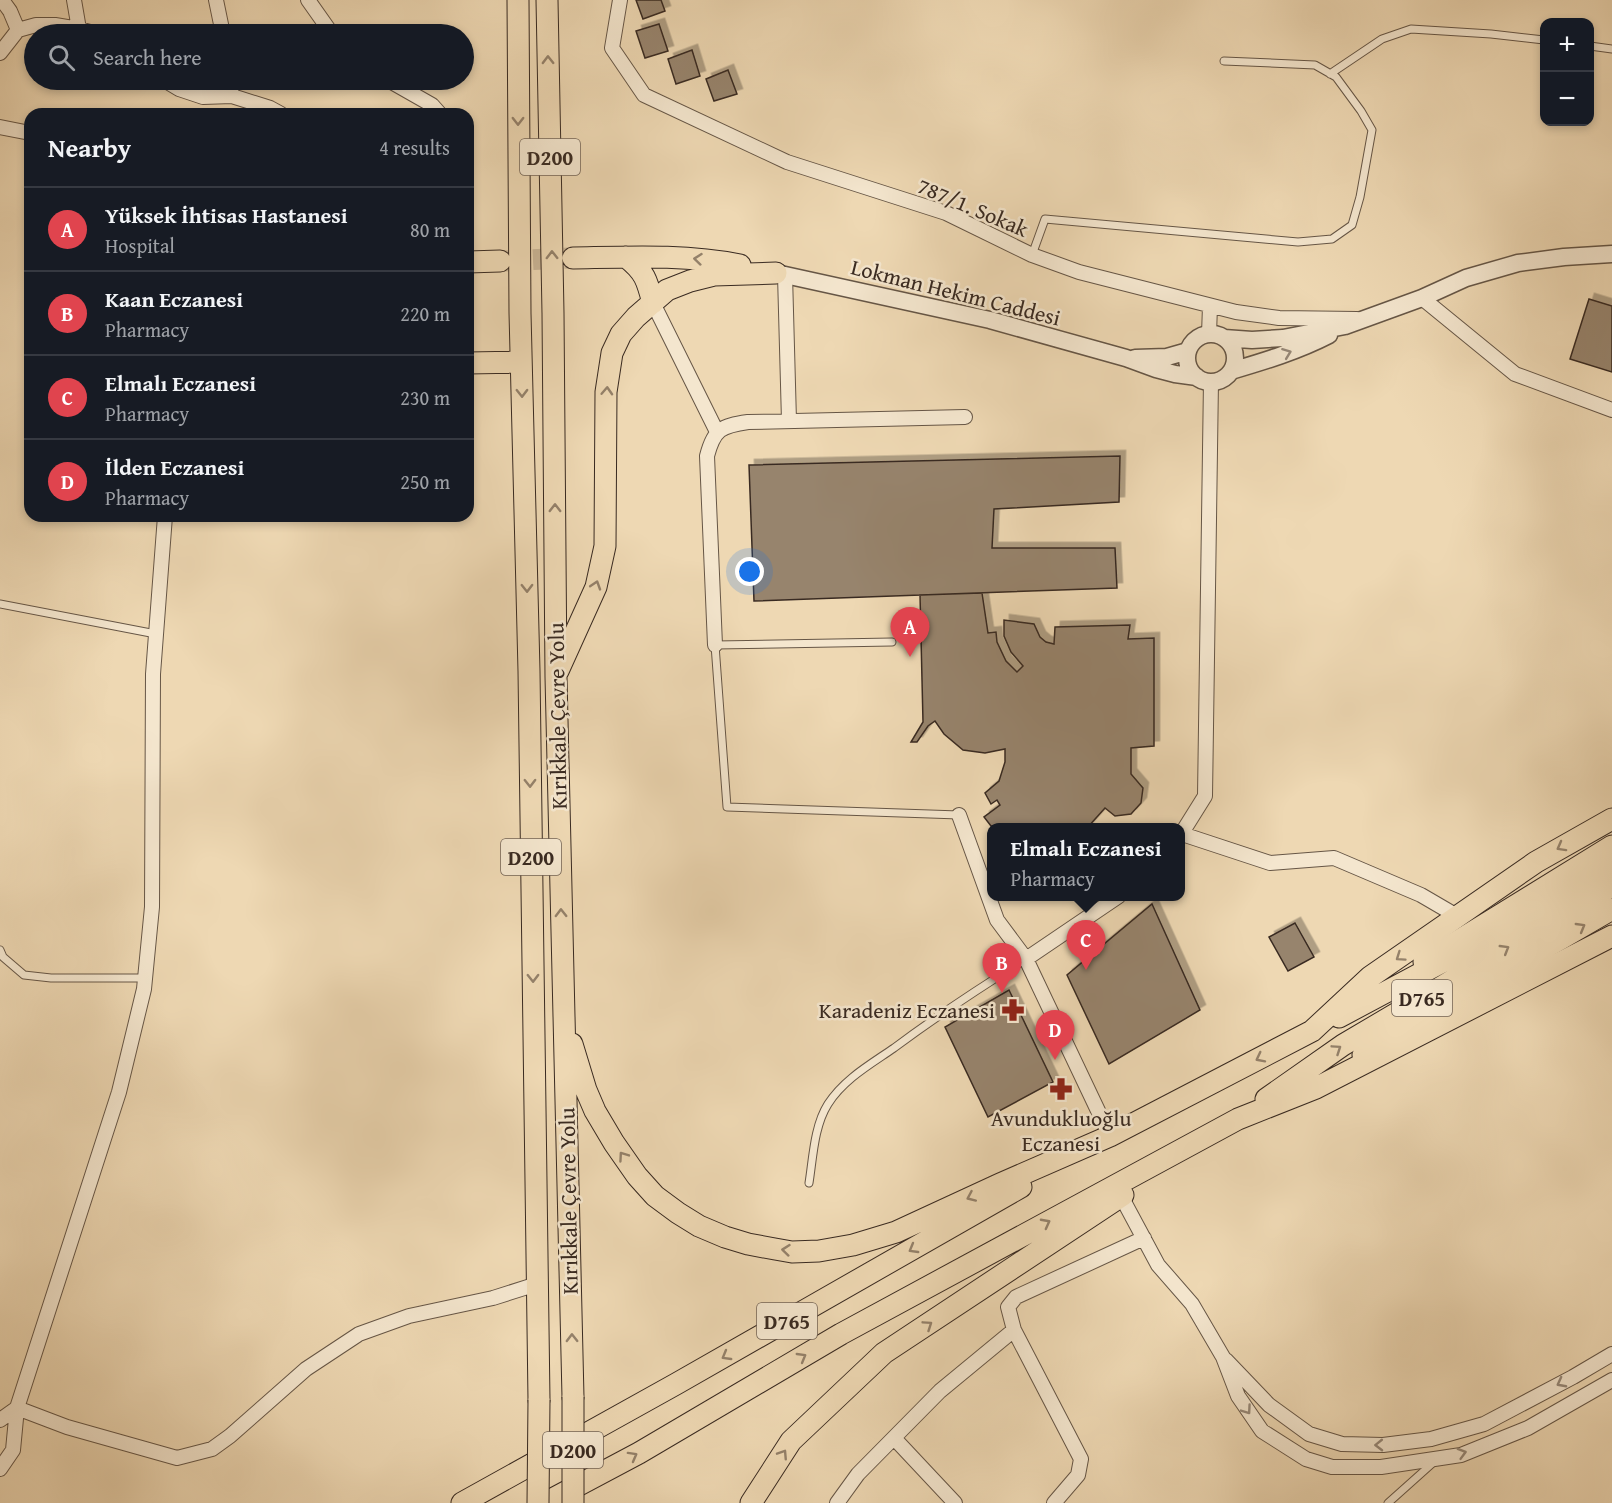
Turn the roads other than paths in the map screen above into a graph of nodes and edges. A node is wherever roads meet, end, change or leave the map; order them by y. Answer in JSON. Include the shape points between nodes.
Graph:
{"nodes":[{"id":1,"x":2,"y":0,"type":"edge"},
{"id":2,"x":74,"y":0,"type":"edge"},
{"id":3,"x":216,"y":0,"type":"edge"},
{"id":4,"x":308,"y":0,"type":"edge"},
{"id":5,"x":518,"y":0,"type":"edge"},
{"id":6,"x":547,"y":0,"type":"edge"},
{"id":7,"x":620,"y":0,"type":"edge"},
{"id":8,"x":78,"y":24,"type":"edge"},
{"id":9,"x":221,"y":24,"type":"edge"},
{"id":10,"x":325,"y":24,"type":"edge"},
{"id":11,"x":24,"y":28,"type":"edge"},
{"id":12,"x":18,"y":30,"type":"junction"},
{"id":13,"x":1540,"y":39,"type":"edge"},
{"id":14,"x":1594,"y":47,"type":"edge"},
{"id":15,"x":1612,"y":49,"type":"edge"},
{"id":16,"x":0,"y":53,"type":"edge"},
{"id":17,"x":1224,"y":61,"type":"dead end"},
{"id":18,"x":1330,"y":74,"type":"junction"},
{"id":19,"x":182,"y":90,"type":"edge"},
{"id":20,"x":231,"y":90,"type":"edge"},
{"id":21,"x":404,"y":90,"type":"edge"},
{"id":22,"x":232,"y":96,"type":"junction"},
{"id":23,"x":270,"y":108,"type":"edge"},
{"id":24,"x":433,"y":108,"type":"edge"},
{"id":25,"x":0,"y":127,"type":"edge"},
{"id":26,"x":24,"y":132,"type":"edge"},
{"id":27,"x":1612,"y":254,"type":"edge"},
{"id":28,"x":1032,"y":255,"type":"junction"},
{"id":29,"x":626,"y":257,"type":"junction"},
{"id":30,"x":573,"y":258,"type":"tunnel mouth"},
{"id":31,"x":500,"y":261,"type":"tunnel mouth"},
{"id":32,"x":474,"y":262,"type":"edge"},
{"id":33,"x":780,"y":274,"type":"junction"},
{"id":34,"x":1422,"y":298,"type":"junction"},
{"id":35,"x":653,"y":303,"type":"junction"},
{"id":36,"x":1210,"y":306,"type":"junction"},
{"id":37,"x":1366,"y":320,"type":"junction"},
{"id":38,"x":1346,"y":326,"type":"junction"},
{"id":39,"x":1217,"y":336,"type":"junction"},
{"id":40,"x":1188,"y":351,"type":"junction"},
{"id":41,"x":1125,"y":358,"type":"junction"},
{"id":42,"x":521,"y":362,"type":"junction"},
{"id":43,"x":474,"y":363,"type":"edge"},
{"id":44,"x":1231,"y":371,"type":"junction"},
{"id":45,"x":1204,"y":379,"type":"junction"},
{"id":46,"x":1612,"y":410,"type":"edge"},
{"id":47,"x":965,"y":417,"type":"dead end"},
{"id":48,"x":789,"y":421,"type":"junction"},
{"id":49,"x":717,"y":432,"type":"junction"},
{"id":50,"x":165,"y":522,"type":"edge"},
{"id":51,"x":0,"y":604,"type":"edge"},
{"id":52,"x":156,"y":634,"type":"junction"},
{"id":53,"x":892,"y":642,"type":"dead end"},
{"id":54,"x":715,"y":645,"type":"junction"},
{"id":55,"x":556,"y":677,"type":"junction"},
{"id":56,"x":960,"y":815,"type":"joint"},
{"id":57,"x":1612,"y":819,"type":"edge"},
{"id":58,"x":1185,"y":828,"type":"edge"},
{"id":59,"x":1185,"y":836,"type":"edge"},
{"id":60,"x":1612,"y":846,"type":"edge"},
{"id":61,"x":1612,"y":864,"type":"edge"},
{"id":62,"x":1612,"y":886,"type":"edge"},
{"id":63,"x":987,"y":892,"type":"edge"},
{"id":64,"x":990,"y":901,"type":"edge"},
{"id":65,"x":1113,"y":901,"type":"edge"},
{"id":66,"x":1612,"y":909,"type":"edge"},
{"id":67,"x":1457,"y":916,"type":"junction"},
{"id":68,"x":1612,"y":936,"type":"edge"},
{"id":69,"x":0,"y":950,"type":"edge"},
{"id":70,"x":1026,"y":959,"type":"junction"},
{"id":71,"x":145,"y":978,"type":"junction"},
{"id":72,"x":564,"y":1017,"type":"junction"},
{"id":73,"x":1312,"y":1031,"type":"junction"},
{"id":74,"x":1316,"y":1088,"type":"junction"},
{"id":75,"x":1238,"y":1119,"type":"junction"},
{"id":76,"x":1110,"y":1136,"type":"junction"},
{"id":77,"x":809,"y":1183,"type":"dead end"},
{"id":78,"x":1121,"y":1197,"type":"junction"},
{"id":79,"x":1144,"y":1238,"type":"junction"},
{"id":80,"x":537,"y":1284,"type":"junction"},
{"id":81,"x":1014,"y":1330,"type":"junction"},
{"id":82,"x":1612,"y":1353,"type":"edge"},
{"id":83,"x":1223,"y":1357,"type":"junction"},
{"id":84,"x":1612,"y":1380,"type":"edge"},
{"id":85,"x":17,"y":1408,"type":"junction"},
{"id":86,"x":0,"y":1420,"type":"edge"},
{"id":87,"x":894,"y":1438,"type":"junction"},
{"id":88,"x":1438,"y":1458,"type":"junction"},
{"id":89,"x":0,"y":1469,"type":"edge"},
{"id":90,"x":462,"y":1503,"type":"edge"},
{"id":91,"x":538,"y":1503,"type":"edge"},
{"id":92,"x":545,"y":1503,"type":"edge"},
{"id":93,"x":573,"y":1503,"type":"edge"},
{"id":94,"x":751,"y":1503,"type":"edge"},
{"id":95,"x":837,"y":1503,"type":"edge"},
{"id":96,"x":955,"y":1503,"type":"edge"},
{"id":97,"x":1054,"y":1503,"type":"edge"},
{"id":98,"x":1388,"y":1503,"type":"edge"}],
"edges":[{"from":1,"to":12,"type":"street"},
{"from":2,"to":8,"type":"street"},
{"from":3,"to":9,"type":"street"},
{"from":4,"to":10,"type":"street"},
{"from":5,"to":42,"type":"main road","name":"Kırıkkale Çevre Yolu","number":"D200","one_way":true},
{"from":55,"to":6,"type":"main road","name":"Kırıkkale Çevre Yolu","number":"D200","one_way":true},
{"from":7,"to":28,"type":"street","name":"787/1. Sokak","via":[[612,48],[644,95],[787,162],[946,213]]},
{"from":11,"to":12,"type":"street"},
{"from":12,"to":16,"type":"street"},
{"from":13,"to":18,"type":"lane","via":[[1411,29],[1382,39]]},
{"from":14,"to":15,"type":"lane"},
{"from":17,"to":18,"type":"lane","via":[[1315,65]]},
{"from":18,"to":28,"type":"lane","via":[[1372,130],[1352,225],[1332,238],[1298,242],[1045,219]]},
{"from":19,"to":22,"type":"street","via":[[203,97]]},
{"from":20,"to":22,"type":"street"},
{"from":21,"to":24,"type":"street"},
{"from":22,"to":23,"type":"street"},
{"from":25,"to":26,"type":"street"},
{"from":27,"to":34,"type":"street","via":[[1518,263],[1466,278]]},
{"from":28,"to":36,"type":"street","name":"787/1. Sokak","via":[[1079,272]]},
{"from":29,"to":30,"type":"main road"},
{"from":33,"to":29,"type":"main road","one_way":true,"via":[[698,259]]},
{"from":29,"to":35,"type":"main road","via":[[639,267]]},
{"from":31,"to":32,"type":"main road"},
{"from":33,"to":35,"type":"main road","via":[[714,275],[668,290]]},
{"from":33,"to":41,"type":"street","name":"Lokman Hekim Caddesi","via":[[990,320]]},
{"from":33,"to":48,"type":"street"},
{"from":34,"to":37,"type":"street"},
{"from":34,"to":46,"type":"street","via":[[1515,374]]},
{"from":35,"to":49,"type":"street"},
{"from":55,"to":35,"type":"main road","one_way":true,"via":[[596,587],[605,546],[606,392],[612,353],[621,334]]},
{"from":36,"to":37,"type":"street","name":"787/1. Sokak","via":[[1279,318]]},
{"from":36,"to":39,"type":"street"},
{"from":37,"to":38,"type":"street"},
{"from":38,"to":39,"type":"street","via":[[1283,338]]},
{"from":44,"to":38,"type":"street","one_way":true,"via":[[1271,360]]},
{"from":39,"to":40,"type":"street","via":[[1198,338]]},
{"from":39,"to":44,"type":"street","via":[[1233,347]]},
{"from":40,"to":41,"type":"street","via":[[1167,357]]},
{"from":40,"to":45,"type":"street","via":[[1189,366]]},
{"from":41,"to":45,"type":"street"},
{"from":42,"to":43,"type":"main road"},
{"from":42,"to":80,"type":"main road","name":"Kırıkkale Çevre Yolu","number":"D200","one_way":true},
{"from":44,"to":45,"type":"street","via":[[1218,381]]},
{"from":45,"to":58,"type":"street","via":[[1205,796]]},
{"from":47,"to":48,"type":"street"},
{"from":48,"to":49,"type":"street","via":[[731,424]]},
{"from":49,"to":54,"type":"street","via":[[707,456]]},
{"from":50,"to":52,"type":"street"},
{"from":51,"to":52,"type":"lane"},
{"from":52,"to":71,"type":"street","via":[[152,907]]},
{"from":53,"to":54,"type":"lane"},
{"from":54,"to":56,"type":"lane","via":[[727,807]]},
{"from":72,"to":55,"type":"main road","name":"Kırıkkale Çevre Yolu","number":"D200","one_way":true},
{"from":56,"to":63,"type":"street"},
{"from":57,"to":67,"type":"main road","one_way":true,"via":[[1536,862]]},
{"from":59,"to":67,"type":"street","via":[[1270,863],[1334,858],[1421,895]]},
{"from":60,"to":73,"type":"main road"},
{"from":61,"to":73,"type":"main road","number":"D765","via":[[1534,913]]},
{"from":75,"to":62,"type":"main road","number":"D765","one_way":true,"via":[[1343,1045]]},
{"from":64,"to":70,"type":"street","via":[[997,920]]},
{"from":65,"to":70,"type":"street"},
{"from":74,"to":66,"type":"main road","one_way":true,"via":[[1383,1042]]},
{"from":67,"to":73,"type":"main road","one_way":true,"via":[[1370,977]]},
{"from":68,"to":74,"type":"main road"},
{"from":69,"to":71,"type":"lane","via":[[24,975]]},
{"from":70,"to":76,"type":"street"},
{"from":70,"to":77,"type":"lane","via":[[940,1015],[838,1091],[818,1130]]},
{"from":71,"to":85,"type":"street","via":[[118,1092]]},
{"from":76,"to":72,"type":"main road","one_way":true,"via":[[896,1232],[853,1245],[792,1252],[748,1244],[699,1226],[655,1196],[637,1176],[595,1111]]},
{"from":93,"to":72,"type":"main road","name":"Kırıkkale Çevre Yolu","number":"D200","one_way":true,"bridge":true},
{"from":73,"to":76,"type":"main road","one_way":true},
{"from":74,"to":75,"type":"main road"},
{"from":75,"to":78,"type":"main road","number":"D765"},
{"from":92,"to":75,"type":"main road","one_way":true,"via":[[639,1453],[841,1334]]},
{"from":76,"to":90,"type":"main road","number":"D765","one_way":true},
{"from":78,"to":79,"type":"street"},
{"from":94,"to":78,"type":"main road","number":"D765","one_way":true,"via":[[791,1441],[884,1353]]},
{"from":79,"to":81,"type":"street","via":[[1016,1297],[1008,1307]]},
{"from":79,"to":83,"type":"street","via":[[1158,1265],[1192,1304]]},
{"from":80,"to":85,"type":"street","via":[[409,1316],[359,1334],[306,1369],[212,1449],[177,1458],[66,1427]]},
{"from":80,"to":91,"type":"main road","name":"Kırıkkale Çevre Yolu","number":"D200","bridge":true},
{"from":81,"to":87,"type":"street","via":[[940,1391]]},
{"from":81,"to":97,"type":"street","via":[[1081,1459],[1078,1475]]},
{"from":82,"to":83,"type":"street","one_way":true,"via":[[1484,1424],[1383,1445],[1342,1444],[1309,1434],[1269,1405]]},
{"from":83,"to":88,"type":"street","one_way":true,"via":[[1238,1396],[1262,1431],[1306,1459],[1332,1467],[1381,1467]]},
{"from":88,"to":84,"type":"street","one_way":true,"via":[[1461,1455],[1528,1428]]},
{"from":85,"to":86,"type":"street"},
{"from":85,"to":89,"type":"street","via":[[13,1449]]},
{"from":87,"to":95,"type":"street","via":[[858,1474]]},
{"from":87,"to":96,"type":"street"},
{"from":88,"to":98,"type":"lane"}]}
